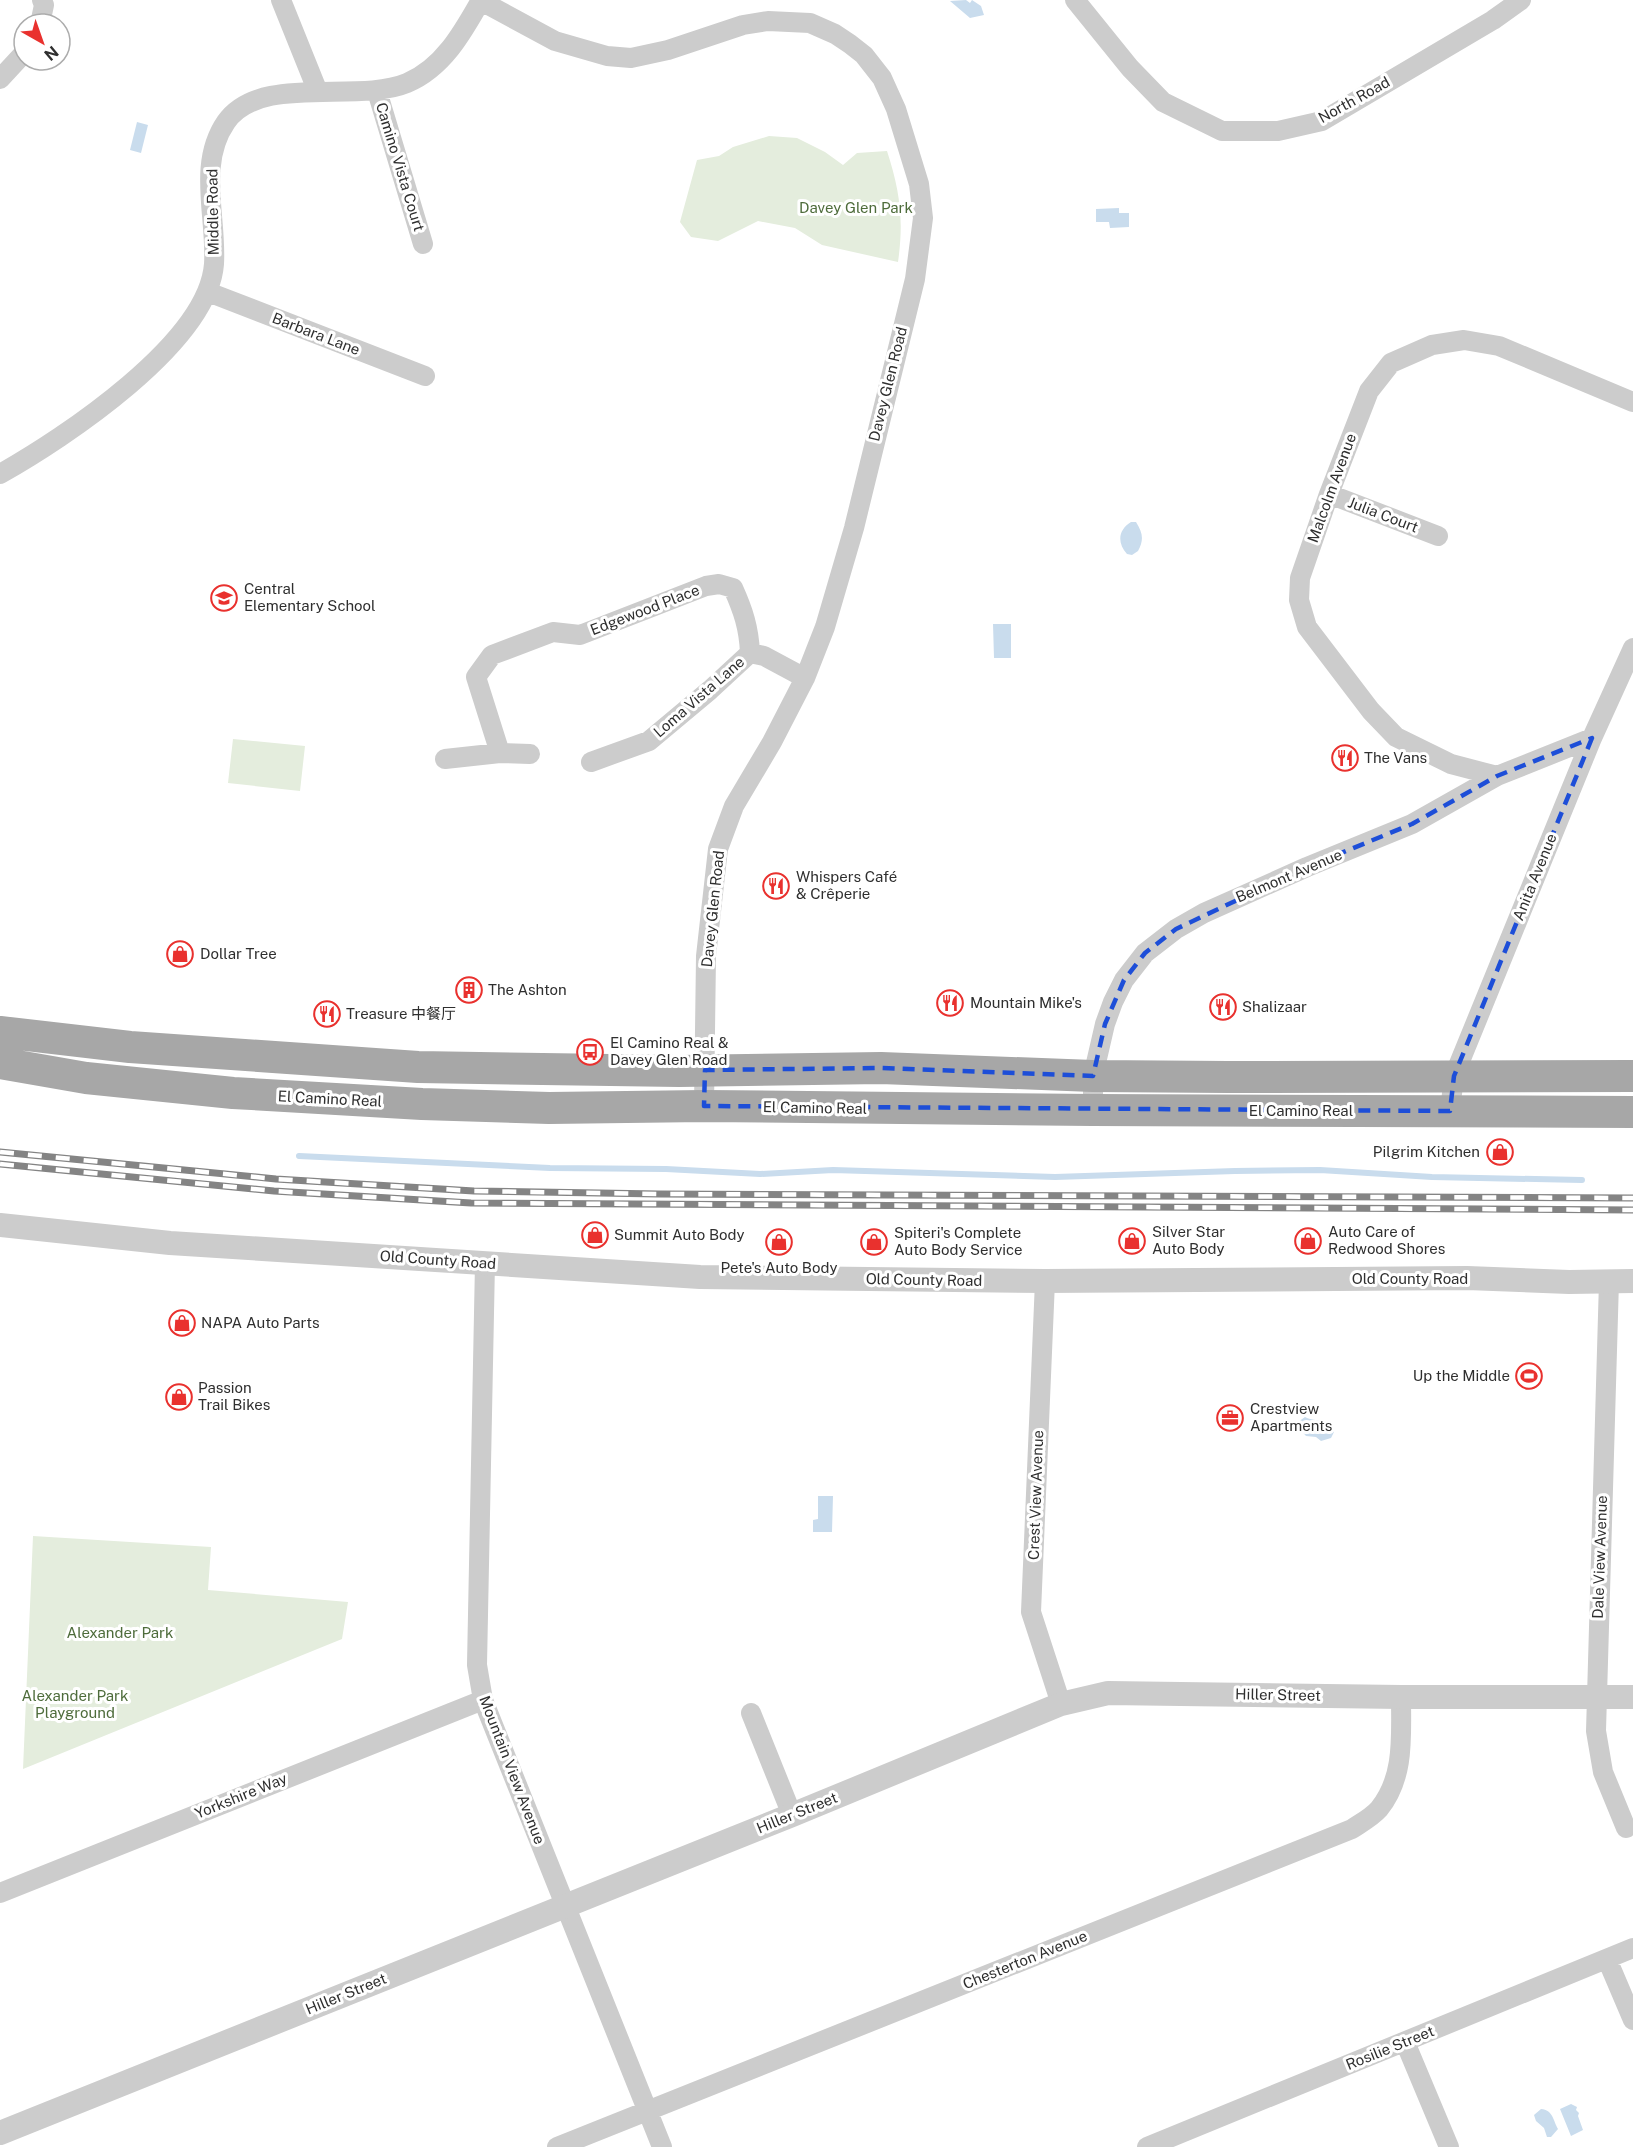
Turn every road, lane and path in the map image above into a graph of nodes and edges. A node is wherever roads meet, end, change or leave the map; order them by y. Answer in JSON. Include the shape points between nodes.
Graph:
{"nodes":[{"id":1,"x":281,"y":0,"type":"edge"},
{"id":2,"x":1075,"y":0,"type":"edge"},
{"id":3,"x":1521,"y":0,"type":"edge"},
{"id":4,"x":481,"y":1,"type":"edge"},
{"id":5,"x":12,"y":66,"type":"edge"},
{"id":6,"x":0,"y":80,"type":"edge"},
{"id":7,"x":377,"y":91,"type":"junction"},
{"id":8,"x":318,"y":92,"type":"junction"},
{"id":9,"x":423,"y":244,"type":"dead end"},
{"id":10,"x":208,"y":291,"type":"junction"},
{"id":11,"x":425,"y":376,"type":"dead end"},
{"id":12,"x":1633,"y":402,"type":"edge"},
{"id":13,"x":0,"y":474,"type":"edge"},
{"id":14,"x":1329,"y":494,"type":"junction"},
{"id":15,"x":1437,"y":536,"type":"dead end"},
{"id":16,"x":1633,"y":648,"type":"edge"},
{"id":17,"x":750,"y":653,"type":"junction"},
{"id":18,"x":805,"y":678,"type":"junction"},
{"id":19,"x":1592,"y":738,"type":"junction"},
{"id":20,"x":500,"y":753,"type":"junction"},
{"id":21,"x":530,"y":754,"type":"dead end"},
{"id":22,"x":445,"y":759,"type":"dead end"},
{"id":23,"x":591,"y":762,"type":"dead end"},
{"id":24,"x":1497,"y":776,"type":"junction"},
{"id":25,"x":0,"y":1032,"type":"edge"},
{"id":26,"x":0,"y":1063,"type":"edge"},
{"id":27,"x":705,"y":1070,"type":"junction"},
{"id":28,"x":1093,"y":1076,"type":"junction"},
{"id":29,"x":1454,"y":1076,"type":"junction"},
{"id":30,"x":1633,"y":1076,"type":"edge"},
{"id":31,"x":704,"y":1106,"type":"junction"},
{"id":32,"x":1093,"y":1110,"type":"junction"},
{"id":33,"x":1450,"y":1111,"type":"junction"},
{"id":34,"x":1633,"y":1112,"type":"edge"},
{"id":35,"x":0,"y":1225,"type":"edge"},
{"id":36,"x":485,"y":1263,"type":"junction"},
{"id":37,"x":1045,"y":1281,"type":"junction"},
{"id":38,"x":1609,"y":1281,"type":"junction"},
{"id":39,"x":1633,"y":1281,"type":"edge"},
{"id":40,"x":1401,"y":1697,"type":"junction"},
{"id":41,"x":1596,"y":1697,"type":"junction"},
{"id":42,"x":1633,"y":1697,"type":"edge"},
{"id":43,"x":483,"y":1700,"type":"junction"},
{"id":44,"x":1061,"y":1704,"type":"junction"},
{"id":45,"x":751,"y":1713,"type":"dead end"},
{"id":46,"x":792,"y":1815,"type":"junction"},
{"id":47,"x":1626,"y":1828,"type":"dead end"},
{"id":48,"x":0,"y":1893,"type":"edge"},
{"id":49,"x":566,"y":1905,"type":"junction"},
{"id":50,"x":1633,"y":1948,"type":"edge"},
{"id":51,"x":1607,"y":1959,"type":"junction"},
{"id":52,"x":1633,"y":2020,"type":"edge"},
{"id":53,"x":1405,"y":2042,"type":"junction"},
{"id":54,"x":648,"y":2111,"type":"junction"},
{"id":55,"x":0,"y":2133,"type":"edge"},
{"id":56,"x":557,"y":2147,"type":"edge"},
{"id":57,"x":662,"y":2147,"type":"edge"},
{"id":58,"x":1147,"y":2147,"type":"edge"},
{"id":59,"x":1449,"y":2147,"type":"edge"}],
"edges":[{"from":1,"to":8,"type":"street"},
{"from":2,"to":3,"type":"street","name":"North Road","via":[[1163,102],[1222,131],[1278,131],[1322,121]]},
{"from":4,"to":7,"type":"street","name":"Middle Road","via":[[447,53],[428,71],[407,83]]},
{"from":4,"to":18,"type":"street","name":"Davey Glen Road","via":[[555,41],[607,56],[631,58],[744,25],[768,21],[810,23],[850,44],[882,78],[896,109],[922,200],[915,279],[854,528],[825,627]]},
{"from":5,"to":6,"type":"street"},
{"from":7,"to":8,"type":"street","name":"Middle Road"},
{"from":7,"to":9,"type":"street","name":"Camino Vista Court"},
{"from":8,"to":10,"type":"street","name":"Middle Road","via":[[263,96],[244,105],[226,121],[210,170],[214,265]]},
{"from":10,"to":11,"type":"street","name":"Barbara Lane"},
{"from":10,"to":13,"type":"street","name":"Middle Road","via":[[175,341],[125,387],[59,439]]},
{"from":12,"to":14,"type":"street","name":"Malcolm Avenue","via":[[1499,346],[1464,340],[1432,345],[1391,363],[1368,391]]},
{"from":14,"to":15,"type":"street","name":"Julia Court"},
{"from":14,"to":24,"type":"street","name":"Malcolm Avenue","via":[[1300,578],[1299,600],[1307,627],[1371,711],[1396,736],[1451,764]]},
{"from":16,"to":19,"type":"street","name":"Anita Avenue"},
{"from":17,"to":18,"type":"street","name":"Loma Vista Lane","via":[[764,656]]},
{"from":17,"to":20,"type":"street","name":"Edgewood Place","via":[[743,609],[733,588],[720,585],[706,586],[580,635],[553,632],[492,655],[476,677]]},
{"from":17,"to":23,"type":"street","name":"Loma Vista Lane","via":[[649,741]]},
{"from":18,"to":27,"type":"street","name":"Davey Glen Road","via":[[734,806],[718,849],[706,956]]},
{"from":19,"to":24,"type":"street","name":"Belmont Avenue"},
{"from":19,"to":29,"type":"street","name":"Anita Avenue"},
{"from":20,"to":21,"type":"street"},
{"from":20,"to":22,"type":"street"},
{"from":24,"to":28,"type":"street","name":"Belmont Avenue","via":[[1412,824],[1296,872],[1176,929],[1145,953],[1124,980],[1105,1024]]},
{"from":25,"to":27,"type":"main road","via":[[130,1047],[418,1068]]},
{"from":26,"to":31,"type":"main road","name":"El Camino Real","via":[[96,1079],[312,1099],[549,1108]]},
{"from":27,"to":28,"type":"main road","via":[[881,1068]]},
{"from":27,"to":31,"type":"street","name":"Davey Glen Road"},
{"from":28,"to":29,"type":"main road"},
{"from":28,"to":32,"type":"street","name":"Belmont Avenue"},
{"from":29,"to":30,"type":"main road"},
{"from":29,"to":33,"type":"street","name":"Anita Avenue"},
{"from":31,"to":32,"type":"main road","name":"El Camino Real"},
{"from":32,"to":33,"type":"main road","name":"El Camino Real"},
{"from":33,"to":34,"type":"main road","name":"El Camino Real"},
{"from":35,"to":36,"type":"street","name":"Old County Road","via":[[170,1243]]},
{"from":36,"to":37,"type":"street","name":"Old County Road","via":[[700,1277]]},
{"from":36,"to":43,"type":"street","name":"Mountain View Avenue","via":[[477,1665]]},
{"from":37,"to":38,"type":"street","name":"Old County Road"},
{"from":37,"to":44,"type":"street","name":"Crest View Avenue","via":[[1031,1612]]},
{"from":38,"to":39,"type":"street","name":"Old County Road"},
{"from":38,"to":41,"type":"street","name":"Dale View Avenue"},
{"from":40,"to":41,"type":"street","name":"Hiller Street"},
{"from":40,"to":44,"type":"street","name":"Hiller Street","via":[[1108,1693]]},
{"from":40,"to":54,"type":"street","name":"Chesterton Avenue","via":[[1401,1757],[1393,1787],[1378,1811],[1353,1829]]},
{"from":41,"to":42,"type":"street","name":"Hiller Street"},
{"from":41,"to":47,"type":"street","name":"Dale View Avenue","via":[[1599,1752]]},
{"from":43,"to":48,"type":"street","name":"Yorkshire Way"},
{"from":43,"to":49,"type":"street","name":"Mountain View Avenue"},
{"from":44,"to":46,"type":"street","name":"Hiller Street"},
{"from":45,"to":46,"type":"street"},
{"from":46,"to":49,"type":"street","name":"Hiller Street"},
{"from":49,"to":54,"type":"street","name":"Mountain View Avenue"},
{"from":49,"to":55,"type":"street","name":"Hiller Street"},
{"from":50,"to":51,"type":"street","name":"Rosilie Street"},
{"from":51,"to":52,"type":"street"},
{"from":51,"to":53,"type":"street","name":"Rosilie Street"},
{"from":53,"to":58,"type":"street","name":"Rosilie Street"},
{"from":53,"to":59,"type":"street"},
{"from":54,"to":56,"type":"street","name":"Chesterton Avenue"},
{"from":54,"to":57,"type":"street","name":"Mountain View Avenue"}]}
